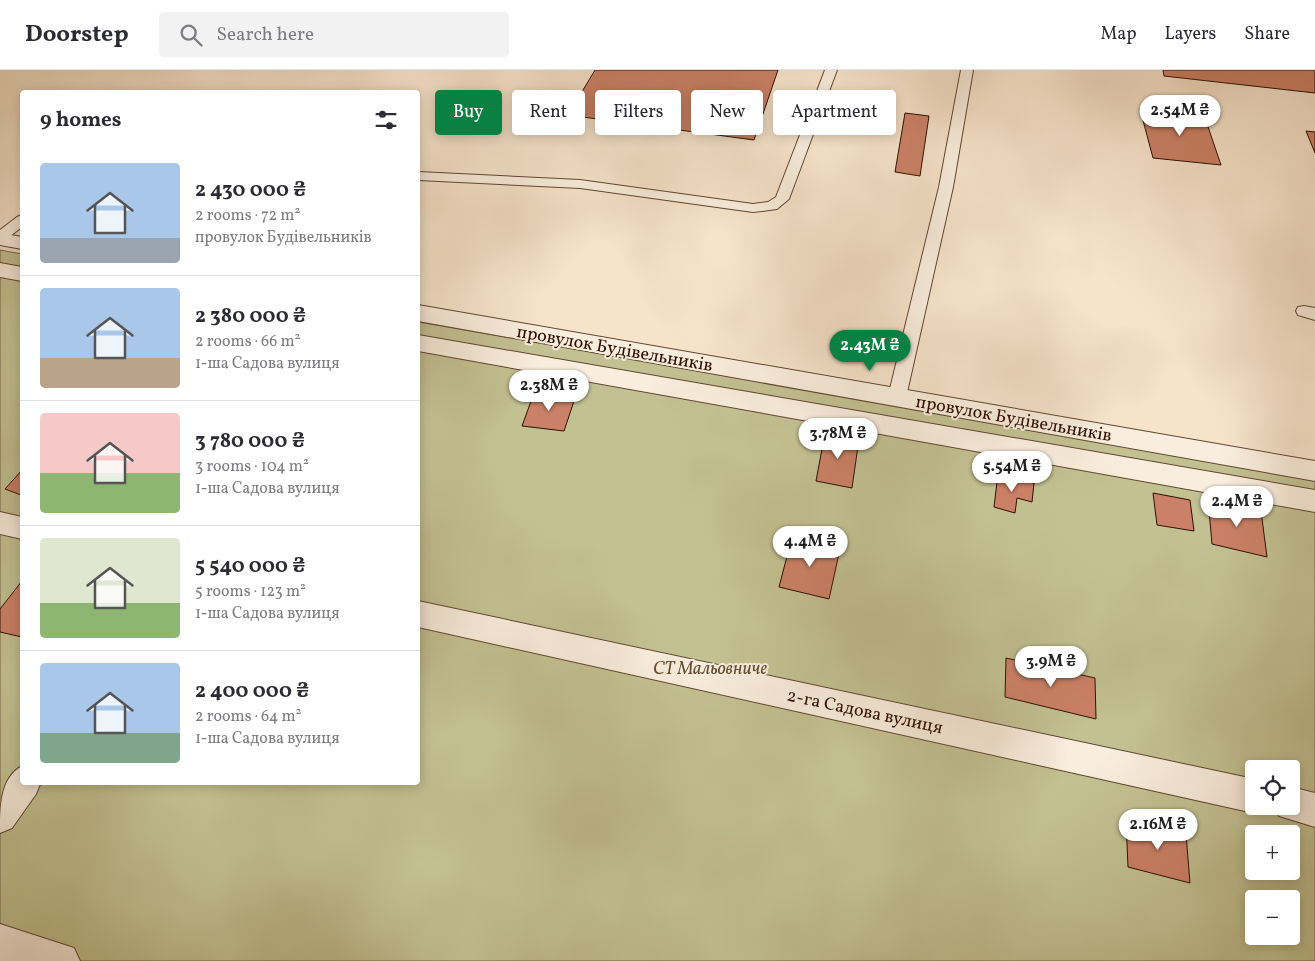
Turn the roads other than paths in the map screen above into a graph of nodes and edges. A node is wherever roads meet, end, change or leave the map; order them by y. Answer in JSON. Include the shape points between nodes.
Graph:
{"nodes":[{"id":1,"x":831,"y":70,"type":"edge"},
{"id":2,"x":968,"y":70,"type":"edge"},
{"id":3,"x":420,"y":176,"type":"edge"},
{"id":4,"x":20,"y":222,"type":"edge"},
{"id":5,"x":0,"y":238,"type":"edge"},
{"id":6,"x":20,"y":242,"type":"edge"},
{"id":7,"x":0,"y":270,"type":"edge"},
{"id":8,"x":20,"y":274,"type":"edge"},
{"id":9,"x":420,"y":312,"type":"edge"},
{"id":10,"x":420,"y":343,"type":"edge"},
{"id":11,"x":897,"y":397,"type":"junction"},
{"id":12,"x":1315,"y":471,"type":"edge"},
{"id":13,"x":1315,"y":501,"type":"edge"},
{"id":14,"x":0,"y":523,"type":"edge"},
{"id":15,"x":20,"y":528,"type":"edge"},
{"id":16,"x":420,"y":614,"type":"edge"},
{"id":17,"x":22,"y":785,"type":"edge"},
{"id":18,"x":1245,"y":794,"type":"edge"},
{"id":19,"x":1300,"y":806,"type":"edge"},
{"id":20,"x":1315,"y":810,"type":"edge"},
{"id":21,"x":0,"y":816,"type":"edge"},
{"id":22,"x":0,"y":943,"type":"edge"},
{"id":23,"x":61,"y":961,"type":"edge"}],
"edges":[{"from":1,"to":3,"type":"lane","via":[[782,199],[772,206],[753,208],[580,184]]},
{"from":2,"to":11,"type":"lane","via":[[946,187]]},
{"from":4,"to":5,"type":"lane"},
{"from":5,"to":6,"type":"street"},
{"from":7,"to":8,"type":"street"},
{"from":9,"to":11,"type":"street","name":"провулок Будівельників"},
{"from":10,"to":13,"type":"street"},
{"from":11,"to":12,"type":"street","name":"провулок Будівельників"},
{"from":14,"to":15,"type":"street"},
{"from":16,"to":18,"type":"street","name":"2-га Садова вулиця"},
{"from":17,"to":21,"type":"street"},
{"from":19,"to":20,"type":"street"},
{"from":22,"to":23,"type":"street"}]}
